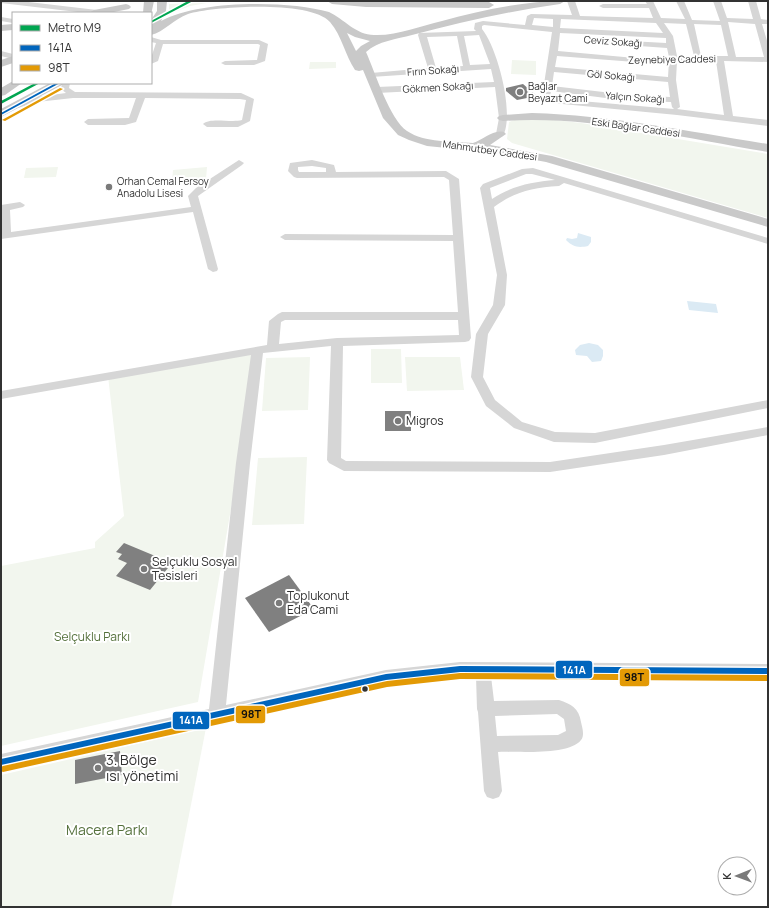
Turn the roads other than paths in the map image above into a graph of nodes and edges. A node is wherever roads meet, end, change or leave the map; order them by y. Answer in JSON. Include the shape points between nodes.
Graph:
{"nodes":[{"id":1,"x":1,"y":1,"type":"edge"},
{"id":2,"x":134,"y":1,"type":"edge"},
{"id":3,"x":149,"y":1,"type":"edge"},
{"id":4,"x":162,"y":1,"type":"edge"},
{"id":5,"x":332,"y":1,"type":"edge"},
{"id":6,"x":348,"y":1,"type":"edge"},
{"id":7,"x":541,"y":1,"type":"edge"},
{"id":8,"x":560,"y":1,"type":"edge"},
{"id":9,"x":572,"y":1,"type":"edge"},
{"id":10,"x":680,"y":1,"type":"edge"},
{"id":11,"x":718,"y":1,"type":"edge"},
{"id":12,"x":752,"y":1,"type":"edge"},
{"id":13,"x":46,"y":3,"type":"edge"},
{"id":14,"x":366,"y":4,"type":"junction"},
{"id":15,"x":424,"y":4,"type":"junction"},
{"id":16,"x":603,"y":4,"type":"edge"},
{"id":17,"x":650,"y":4,"type":"edge"},
{"id":18,"x":126,"y":7,"type":"junction"},
{"id":19,"x":96,"y":12,"type":"edge"},
{"id":20,"x":114,"y":12,"type":"edge"},
{"id":21,"x":148,"y":12,"type":"edge"},
{"id":22,"x":557,"y":17,"type":"junction"},
{"id":23,"x":577,"y":18,"type":"junction"},
{"id":24,"x":606,"y":19,"type":"junction"},
{"id":25,"x":334,"y":20,"type":"junction"},
{"id":26,"x":659,"y":22,"type":"junction"},
{"id":27,"x":724,"y":22,"type":"junction"},
{"id":28,"x":758,"y":22,"type":"junction"},
{"id":29,"x":768,"y":22,"type":"edge"},
{"id":30,"x":690,"y":23,"type":"junction"},
{"id":31,"x":152,"y":24,"type":"edge"},
{"id":32,"x":437,"y":24,"type":"junction"},
{"id":33,"x":528,"y":27,"type":"junction"},
{"id":34,"x":152,"y":31,"type":"edge"},
{"id":35,"x":482,"y":33,"type":"junction"},
{"id":36,"x":556,"y":33,"type":"junction"},
{"id":37,"x":460,"y":34,"type":"junction"},
{"id":38,"x":669,"y":36,"type":"junction"},
{"id":39,"x":391,"y":37,"type":"junction"},
{"id":40,"x":152,"y":39,"type":"edge"},
{"id":41,"x":160,"y":42,"type":"junction"},
{"id":42,"x":609,"y":42,"type":"junction"},
{"id":43,"x":670,"y":46,"type":"junction"},
{"id":44,"x":1,"y":53,"type":"edge"},
{"id":45,"x":553,"y":53,"type":"junction"},
{"id":46,"x":12,"y":58,"type":"edge"},
{"id":47,"x":12,"y":58,"type":"edge"},
{"id":48,"x":607,"y":58,"type":"junction"},
{"id":49,"x":698,"y":58,"type":"junction"},
{"id":50,"x":720,"y":58,"type":"junction"},
{"id":51,"x":732,"y":58,"type":"junction"},
{"id":52,"x":673,"y":59,"type":"junction"},
{"id":53,"x":768,"y":59,"type":"edge"},
{"id":54,"x":152,"y":61,"type":"edge"},
{"id":55,"x":225,"y":63,"type":"dead end"},
{"id":56,"x":1,"y":64,"type":"edge"},
{"id":57,"x":494,"y":66,"type":"junction"},
{"id":58,"x":467,"y":68,"type":"junction"},
{"id":59,"x":550,"y":69,"type":"junction"},
{"id":60,"x":433,"y":70,"type":"junction"},
{"id":61,"x":371,"y":75,"type":"junction"},
{"id":62,"x":608,"y":75,"type":"junction"},
{"id":63,"x":672,"y":80,"type":"junction"},
{"id":64,"x":17,"y":84,"type":"edge"},
{"id":65,"x":43,"y":84,"type":"edge"},
{"id":66,"x":56,"y":84,"type":"edge"},
{"id":67,"x":66,"y":84,"type":"edge"},
{"id":68,"x":499,"y":84,"type":"junction"},
{"id":69,"x":547,"y":88,"type":"junction"},
{"id":70,"x":377,"y":90,"type":"junction"},
{"id":71,"x":1,"y":93,"type":"edge"},
{"id":72,"x":37,"y":95,"type":"junction"},
{"id":73,"x":74,"y":95,"type":"junction"},
{"id":74,"x":141,"y":96,"type":"junction"},
{"id":75,"x":675,"y":100,"type":"junction"},
{"id":76,"x":18,"y":105,"type":"junction"},
{"id":77,"x":641,"y":109,"type":"junction"},
{"id":78,"x":677,"y":112,"type":"junction"},
{"id":79,"x":1,"y":114,"type":"edge"},
{"id":80,"x":503,"y":118,"type":"junction"},
{"id":81,"x":729,"y":119,"type":"junction"},
{"id":82,"x":88,"y":122,"type":"dead end"},
{"id":83,"x":768,"y":123,"type":"edge"},
{"id":84,"x":207,"y":124,"type":"dead end"},
{"id":85,"x":640,"y":127,"type":"junction"},
{"id":86,"x":496,"y":146,"type":"junction"},
{"id":87,"x":472,"y":147,"type":"junction"},
{"id":88,"x":768,"y":148,"type":"edge"},
{"id":89,"x":239,"y":163,"type":"dead end"},
{"id":90,"x":331,"y":174,"type":"dead end"},
{"id":91,"x":571,"y":182,"type":"junction"},
{"id":92,"x":20,"y":205,"type":"dead end"},
{"id":93,"x":489,"y":206,"type":"junction"},
{"id":94,"x":2,"y":208,"type":"edge"},
{"id":95,"x":196,"y":209,"type":"junction"},
{"id":96,"x":768,"y":223,"type":"edge"},
{"id":97,"x":768,"y":228,"type":"edge"},
{"id":98,"x":3,"y":236,"type":"edge"},
{"id":99,"x":285,"y":237,"type":"dead end"},
{"id":100,"x":458,"y":238,"type":"junction"},
{"id":101,"x":768,"y":241,"type":"edge"},
{"id":102,"x":213,"y":269,"type":"dead end"},
{"id":103,"x":463,"y":316,"type":"junction"},
{"id":104,"x":337,"y":342,"type":"junction"},
{"id":105,"x":273,"y":349,"type":"junction"},
{"id":106,"x":258,"y":350,"type":"junction"},
{"id":107,"x":1,"y":395,"type":"edge"},
{"id":108,"x":768,"y":404,"type":"edge"},
{"id":109,"x":768,"y":431,"type":"edge"},
{"id":110,"x":483,"y":669,"type":"junction"},
{"id":111,"x":768,"y":671,"type":"edge"},
{"id":112,"x":485,"y":709,"type":"junction"},
{"id":113,"x":217,"y":714,"type":"junction"},
{"id":114,"x":489,"y":744,"type":"junction"},
{"id":115,"x":1,"y":762,"type":"edge"},
{"id":116,"x":493,"y":791,"type":"dead end"}],
"edges":[{"from":1,"to":13,"type":"street"},
{"from":2,"to":18,"type":"main road"},
{"from":3,"to":21,"type":"main road"},
{"from":4,"to":31,"type":"main road","via":[[162,10]]},
{"from":5,"to":14,"type":"main road"},
{"from":6,"to":14,"type":"main road"},
{"from":7,"to":15,"type":"main road","via":[[492,5]]},
{"from":8,"to":32,"type":"main road","name":"Mahmutbey Caddesi","via":[[498,10]]},
{"from":9,"to":23,"type":"street"},
{"from":10,"to":30,"type":"street"},
{"from":11,"to":27,"type":"street"},
{"from":12,"to":28,"type":"street"},
{"from":13,"to":19,"type":"street"},
{"from":14,"to":15,"type":"main road"},
{"from":15,"to":32,"type":"main road","via":[[448,12],[449,16]]},
{"from":16,"to":17,"type":"street"},
{"from":16,"to":24,"type":"street"},
{"from":17,"to":26,"type":"street"},
{"from":18,"to":19,"type":"main road"},
{"from":18,"to":20,"type":"main road"},
{"from":22,"to":23,"type":"street"},
{"from":22,"to":33,"type":"street","via":[[531,16]]},
{"from":22,"to":36,"type":"street"},
{"from":23,"to":24,"type":"street"},
{"from":24,"to":26,"type":"street"},
{"from":25,"to":34,"type":"main road","via":[[314,10],[294,5],[210,5],[186,11]]},
{"from":25,"to":39,"type":"main road","via":[[365,38]]},
{"from":25,"to":86,"type":"main road","name":"Mahmutbey Caddesi","via":[[344,35],[388,131],[409,144],[444,151]]},
{"from":26,"to":30,"type":"street"},
{"from":26,"to":38,"type":"street"},
{"from":27,"to":28,"type":"street"},
{"from":27,"to":30,"type":"street"},
{"from":27,"to":51,"type":"street"},
{"from":28,"to":29,"type":"street"},
{"from":28,"to":53,"type":"street"},
{"from":30,"to":49,"type":"street"},
{"from":32,"to":39,"type":"main road","name":"Mahmutbey Caddesi"},
{"from":33,"to":35,"type":"street","via":[[483,22],[478,25]]},
{"from":33,"to":36,"type":"street"},
{"from":35,"to":37,"type":"street"},
{"from":35,"to":57,"type":"street"},
{"from":36,"to":38,"type":"street"},
{"from":36,"to":42,"type":"street","name":"Ceviz Sokağı"},
{"from":36,"to":45,"type":"street"},
{"from":37,"to":58,"type":"street"},
{"from":37,"to":60,"type":"street","via":[[422,35]]},
{"from":38,"to":43,"type":"street"},
{"from":39,"to":61,"type":"main road","name":"Mahmutbey Caddesi","via":[[365,47],[361,52]]},
{"from":40,"to":41,"type":"street"},
{"from":41,"to":54,"type":"street"},
{"from":41,"to":55,"type":"street","via":[[264,44],[261,61]]},
{"from":42,"to":43,"type":"street","name":"Ceviz Sokağı"},
{"from":42,"to":48,"type":"street"},
{"from":43,"to":52,"type":"street"},
{"from":44,"to":46,"type":"street"},
{"from":45,"to":48,"type":"street","name":"Zeynebiye Caddesi"},
{"from":45,"to":59,"type":"street"},
{"from":47,"to":56,"type":"main road"},
{"from":48,"to":52,"type":"street","name":"Zeynebiye Caddesi"},
{"from":48,"to":62,"type":"street"},
{"from":49,"to":50,"type":"street","name":"Zeynebiye Caddesi"},
{"from":49,"to":52,"type":"street","name":"Zeynebiye Caddesi"},
{"from":50,"to":51,"type":"street","name":"Zeynebiye Caddesi"},
{"from":50,"to":81,"type":"street"},
{"from":51,"to":53,"type":"street","name":"Zeynebiye Caddesi"},
{"from":52,"to":63,"type":"street"},
{"from":57,"to":58,"type":"street","name":"Fırın Sokağı"},
{"from":57,"to":68,"type":"street"},
{"from":58,"to":60,"type":"street","name":"Fırın Sokağı"},
{"from":59,"to":62,"type":"street","name":"Göl Sokağı"},
{"from":59,"to":69,"type":"street"},
{"from":60,"to":61,"type":"street","name":"Fırın Sokağı"},
{"from":61,"to":70,"type":"main road","name":"Mahmutbey Caddesi"},
{"from":62,"to":63,"type":"street","name":"Göl Sokağı"},
{"from":63,"to":75,"type":"street"},
{"from":64,"to":71,"type":"main road"},
{"from":65,"to":72,"type":"main road","via":[[42,90]]},
{"from":66,"to":72,"type":"main road"},
{"from":67,"to":73,"type":"street","via":[[65,89]]},
{"from":68,"to":70,"type":"street","name":"Gökmen Sokağı"},
{"from":68,"to":80,"type":"street"},
{"from":69,"to":75,"type":"street","name":"Yalçın Sokağı","via":[[629,98]]},
{"from":69,"to":77,"type":"street","via":[[546,97],[555,101]]},
{"from":70,"to":87,"type":"main road","name":"Mahmutbey Caddesi","via":[[389,118],[402,132],[427,142]]},
{"from":72,"to":76,"type":"main road"},
{"from":73,"to":74,"type":"street"},
{"from":73,"to":76,"type":"street"},
{"from":74,"to":82,"type":"street","via":[[133,120]]},
{"from":74,"to":84,"type":"street","via":[[241,96],[250,99],[246,121],[238,124]]},
{"from":75,"to":78,"type":"street"},
{"from":76,"to":79,"type":"main road"},
{"from":77,"to":78,"type":"street"},
{"from":77,"to":85,"type":"street"},
{"from":78,"to":81,"type":"street"},
{"from":80,"to":85,"type":"main road","name":"Eski Bağlar Caddesi","via":[[568,118]]},
{"from":80,"to":86,"type":"street"},
{"from":81,"to":83,"type":"street"},
{"from":85,"to":88,"type":"main road","name":"Eski Bağlar Caddesi"},
{"from":86,"to":87,"type":"main road","name":"Mahmutbey Caddesi"},
{"from":86,"to":87,"type":"main road","via":[[483,144]]},
{"from":86,"to":96,"type":"main road","name":"Mahmutbey Caddesi"},
{"from":86,"to":97,"type":"main road","name":"Mahmutbey Caddesi","via":[[525,159]]},
{"from":89,"to":95,"type":"street","via":[[193,196]]},
{"from":90,"to":100,"type":"street","via":[[446,174],[454,178]]},
{"from":91,"to":93,"type":"street","via":[[522,186],[501,196]]},
{"from":91,"to":93,"type":"street","via":[[525,171],[486,186]]},
{"from":91,"to":101,"type":"street"},
{"from":92,"to":94,"type":"street"},
{"from":93,"to":108,"type":"street","via":[[502,275],[499,305],[482,334],[477,377],[490,403],[518,425],[554,437],[595,438]]},
{"from":94,"to":98,"type":"street"},
{"from":95,"to":98,"type":"street"},
{"from":95,"to":102,"type":"street"},
{"from":99,"to":100,"type":"street"},
{"from":100,"to":103,"type":"street"},
{"from":103,"to":104,"type":"street","via":[[465,338]]},
{"from":103,"to":105,"type":"street","via":[[282,316],[275,321]]},
{"from":104,"to":105,"type":"street"},
{"from":104,"to":109,"type":"street","via":[[334,460],[344,466],[550,467]]},
{"from":105,"to":106,"type":"street"},
{"from":106,"to":107,"type":"street"},
{"from":106,"to":113,"type":"street","via":[[243,463]]},
{"from":110,"to":111,"type":"street"},
{"from":110,"to":112,"type":"street"},
{"from":110,"to":113,"type":"street","via":[[386,677]]},
{"from":112,"to":114,"type":"street"},
{"from":112,"to":114,"type":"street","via":[[559,707],[572,715],[575,735],[560,743]]},
{"from":113,"to":115,"type":"street"},
{"from":114,"to":116,"type":"street"}]}
